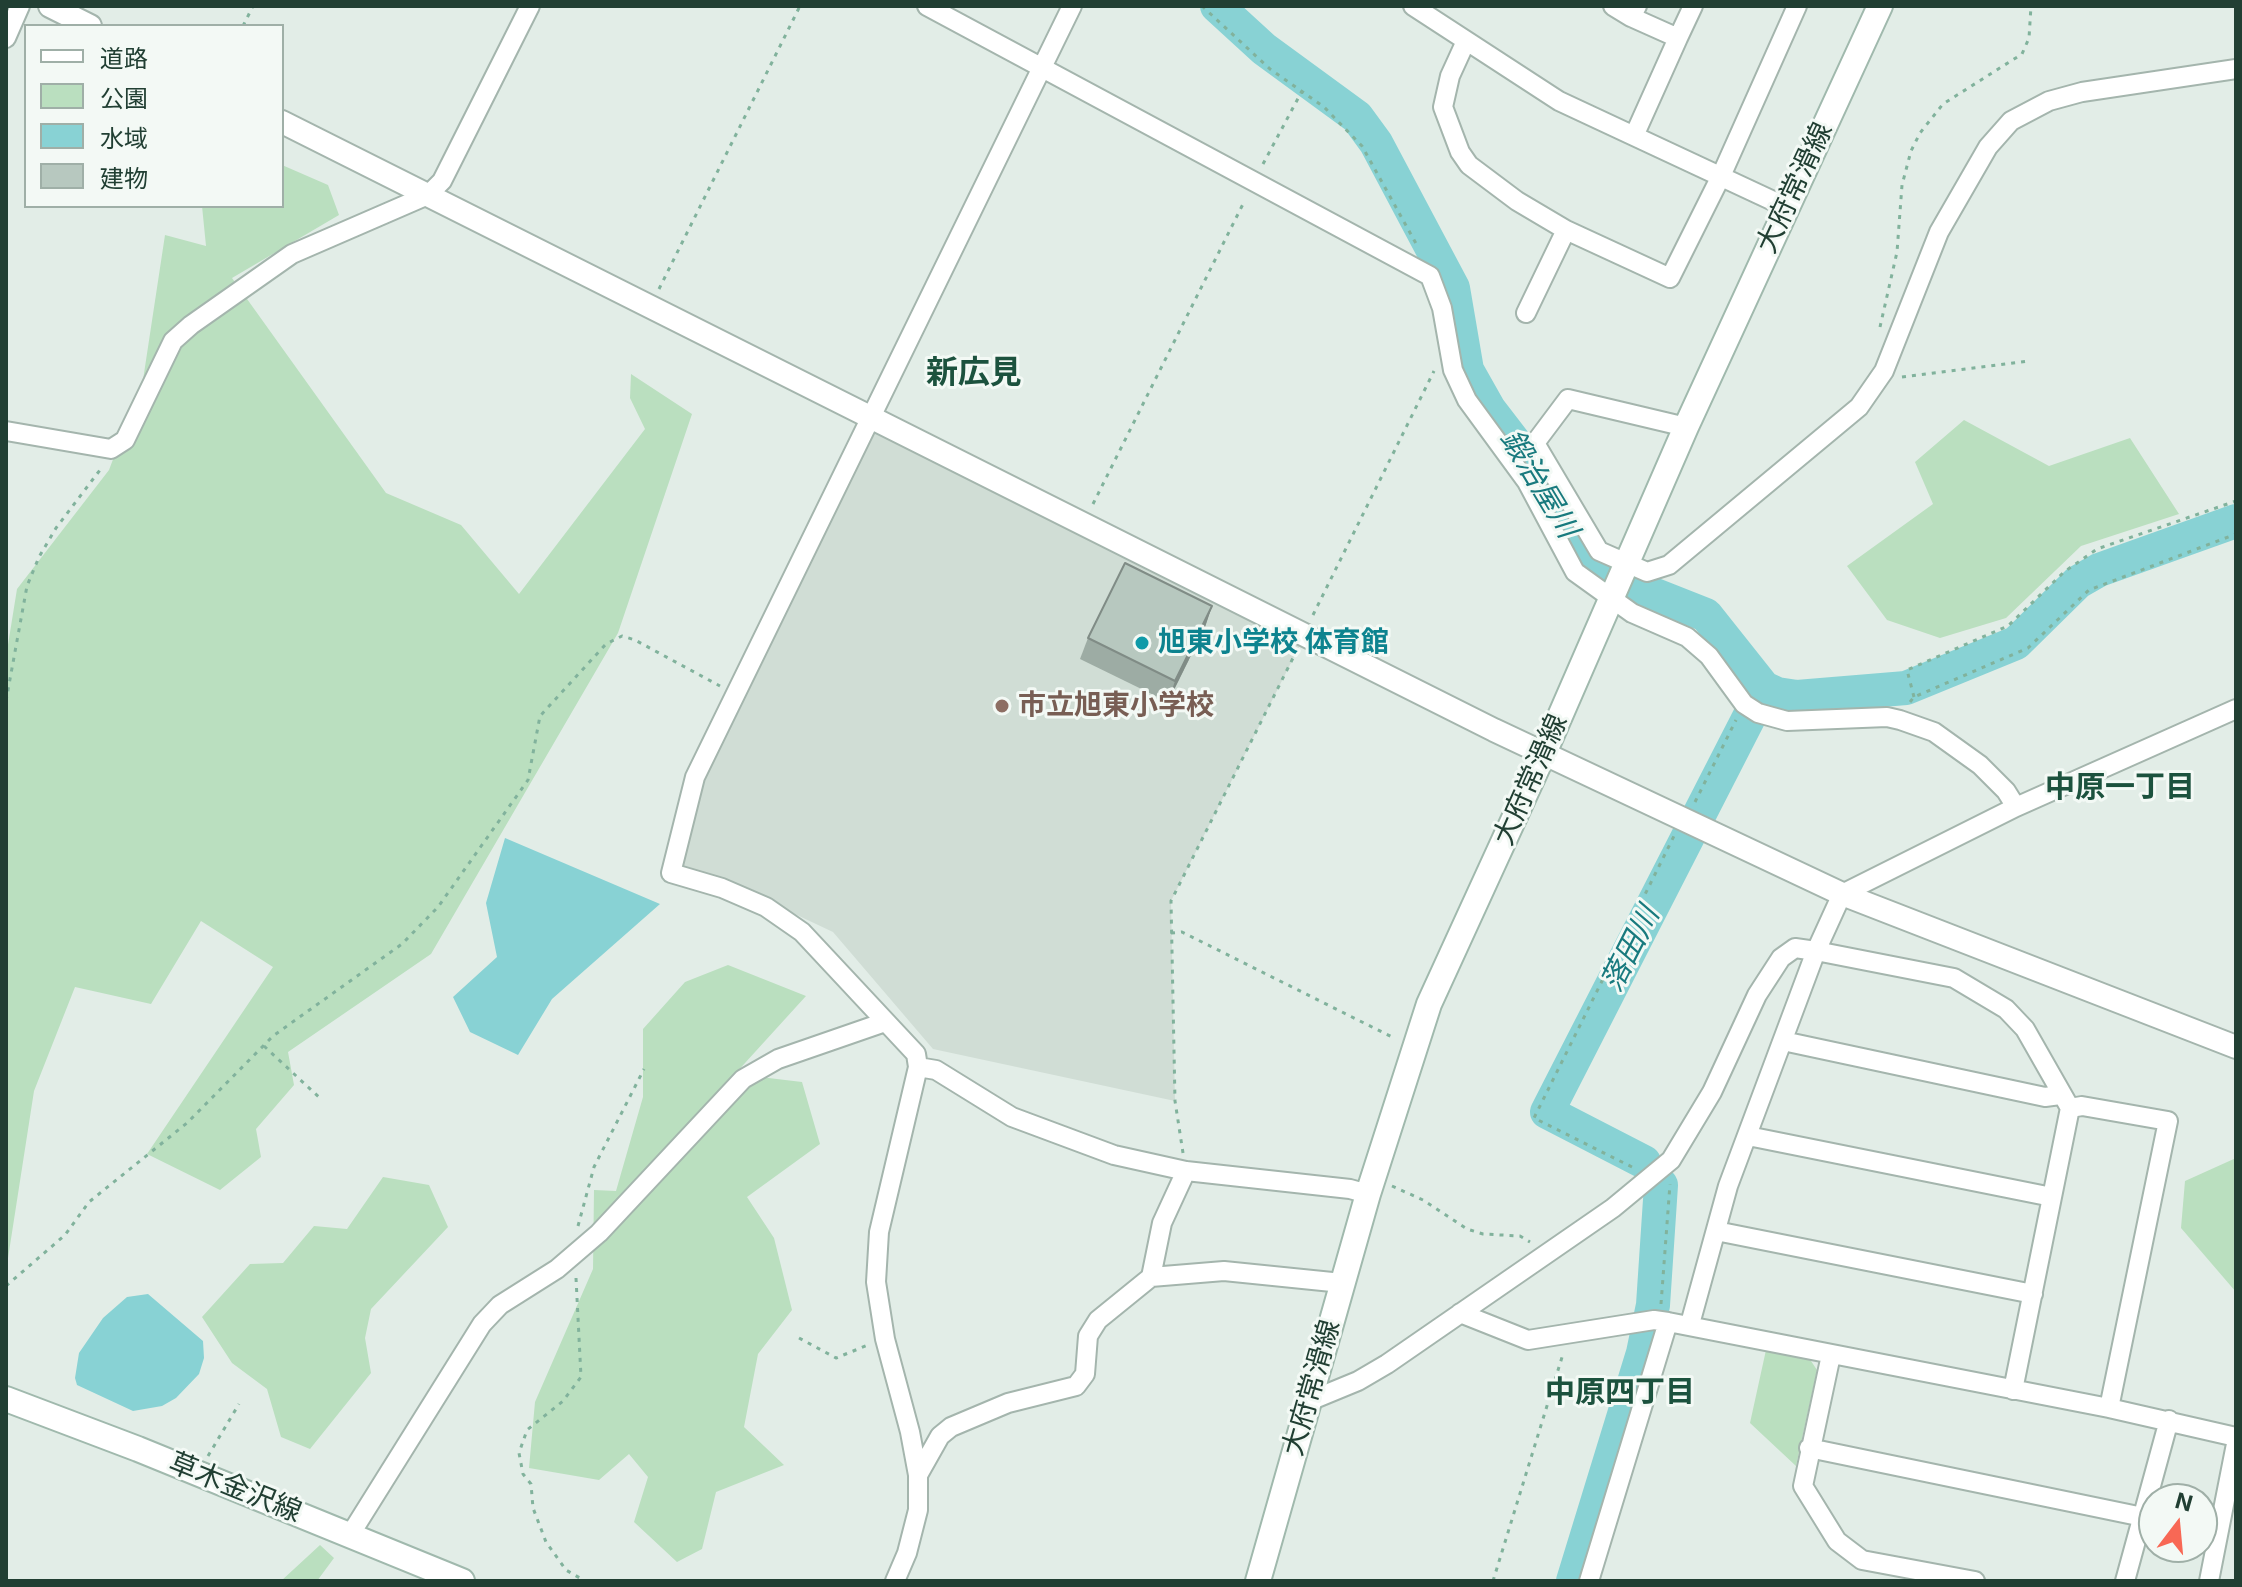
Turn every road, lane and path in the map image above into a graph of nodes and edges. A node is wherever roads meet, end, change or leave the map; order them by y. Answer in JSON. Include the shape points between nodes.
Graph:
{"nodes":[{"id":1,"x":20,"y":6,"type":"edge"},
{"id":2,"x":50,"y":6,"type":"edge"},
{"id":3,"x":253,"y":6,"type":"edge"},
{"id":4,"x":530,"y":6,"type":"edge"},
{"id":5,"x":800,"y":6,"type":"edge"},
{"id":6,"x":927,"y":6,"type":"edge"},
{"id":7,"x":1072,"y":6,"type":"edge"},
{"id":8,"x":1202,"y":6,"type":"edge"},
{"id":9,"x":1413,"y":6,"type":"edge"},
{"id":10,"x":1613,"y":6,"type":"edge"},
{"id":11,"x":1693,"y":6,"type":"edge"},
{"id":12,"x":1797,"y":6,"type":"edge"},
{"id":13,"x":1880,"y":6,"type":"edge"},
{"id":14,"x":1634,"y":12,"type":"edge"},
{"id":15,"x":86,"y":24,"type":"edge"},
{"id":16,"x":244,"y":24,"type":"edge"},
{"id":17,"x":6,"y":38,"type":"edge"},
{"id":18,"x":1678,"y":38,"type":"junction"},
{"id":19,"x":1466,"y":41,"type":"junction"},
{"id":20,"x":1042,"y":67,"type":"junction"},
{"id":21,"x":2236,"y":69,"type":"edge"},
{"id":22,"x":1302,"y":91,"type":"junction"},
{"id":23,"x":284,"y":123,"type":"edge"},
{"id":24,"x":1634,"y":136,"type":"junction"},
{"id":25,"x":1721,"y":176,"type":"junction"},
{"id":26,"x":1255,"y":181,"type":"junction"},
{"id":27,"x":428,"y":195,"type":"junction"},
{"id":28,"x":1786,"y":207,"type":"junction"},
{"id":29,"x":1566,"y":230,"type":"junction"},
{"id":30,"x":1430,"y":276,"type":"junction"},
{"id":31,"x":651,"y":306,"type":"junction"},
{"id":32,"x":1526,"y":313,"type":"dead end"},
{"id":33,"x":1451,"y":357,"type":"junction"},
{"id":34,"x":871,"y":415,"type":"junction"},
{"id":35,"x":1686,"y":427,"type":"junction"},
{"id":36,"x":6,"y":431,"type":"edge"},
{"id":37,"x":111,"y":449,"type":"junction"},
{"id":38,"x":2236,"y":501,"type":"edge"},
{"id":39,"x":1084,"y":522,"type":"junction"},
{"id":40,"x":2236,"y":534,"type":"edge"},
{"id":41,"x":1620,"y":581,"type":"junction"},
{"id":42,"x":1306,"y":633,"type":"junction"},
{"id":43,"x":735,"y":694,"type":"junction"},
{"id":44,"x":1914,"y":697,"type":"junction"},
{"id":45,"x":6,"y":701,"type":"edge"},
{"id":46,"x":1744,"y":704,"type":"junction"},
{"id":47,"x":2236,"y":709,"type":"edge"},
{"id":48,"x":1900,"y":720,"type":"junction"},
{"id":49,"x":1544,"y":753,"type":"junction"},
{"id":50,"x":2016,"y":807,"type":"junction"},
{"id":51,"x":1683,"y":819,"type":"junction"},
{"id":52,"x":1842,"y":894,"type":"junction"},
{"id":53,"x":1171,"y":933,"type":"junction"},
{"id":54,"x":1816,"y":951,"type":"junction"},
{"id":55,"x":885,"y":1022,"type":"junction"},
{"id":56,"x":1783,"y":1041,"type":"junction"},
{"id":57,"x":264,"y":1046,"type":"junction"},
{"id":58,"x":1415,"y":1046,"type":"junction"},
{"id":59,"x":2236,"y":1047,"type":"edge"},
{"id":60,"x":918,"y":1067,"type":"junction"},
{"id":61,"x":644,"y":1069,"type":"dead end"},
{"id":62,"x":322,"y":1100,"type":"dead end"},
{"id":63,"x":2065,"y":1102,"type":"junction"},
{"id":64,"x":1748,"y":1136,"type":"junction"},
{"id":65,"x":1664,"y":1165,"type":"junction"},
{"id":66,"x":1186,"y":1171,"type":"junction"},
{"id":67,"x":1646,"y":1180,"type":"junction"},
{"id":68,"x":1371,"y":1187,"type":"junction"},
{"id":69,"x":2052,"y":1197,"type":"junction"},
{"id":70,"x":1716,"y":1231,"type":"junction"},
{"id":71,"x":577,"y":1252,"type":"junction"},
{"id":72,"x":1548,"y":1253,"type":"junction"},
{"id":73,"x":1151,"y":1277,"type":"junction"},
{"id":74,"x":1342,"y":1283,"type":"junction"},
{"id":75,"x":6,"y":1286,"type":"edge"},
{"id":76,"x":2033,"y":1294,"type":"junction"},
{"id":77,"x":1460,"y":1313,"type":"junction"},
{"id":78,"x":1664,"y":1321,"type":"junction"},
{"id":79,"x":1690,"y":1324,"type":"junction"},
{"id":80,"x":1569,"y":1335,"type":"junction"},
{"id":81,"x":799,"y":1338,"type":"dead end"},
{"id":82,"x":885,"y":1339,"type":"junction"},
{"id":83,"x":1831,"y":1355,"type":"junction"},
{"id":84,"x":2013,"y":1390,"type":"junction"},
{"id":85,"x":6,"y":1399,"type":"edge"},
{"id":86,"x":1307,"y":1402,"type":"junction"},
{"id":87,"x":239,"y":1404,"type":"dead end"},
{"id":88,"x":2109,"y":1408,"type":"junction"},
{"id":89,"x":2169,"y":1420,"type":"junction"},
{"id":90,"x":2236,"y":1437,"type":"edge"},
{"id":91,"x":2236,"y":1444,"type":"edge"},
{"id":92,"x":1809,"y":1448,"type":"junction"},
{"id":93,"x":200,"y":1474,"type":"junction"},
{"id":94,"x":918,"y":1475,"type":"junction"},
{"id":95,"x":2152,"y":1483,"type":"edge"},
{"id":96,"x":2138,"y":1516,"type":"edge"},
{"id":97,"x":350,"y":1535,"type":"junction"},
{"id":98,"x":2138,"y":1535,"type":"edge"},
{"id":99,"x":462,"y":1581,"type":"edge"},
{"id":100,"x":585,"y":1581,"type":"edge"},
{"id":101,"x":895,"y":1581,"type":"edge"},
{"id":102,"x":1258,"y":1581,"type":"edge"},
{"id":103,"x":1493,"y":1581,"type":"edge"},
{"id":104,"x":1589,"y":1581,"type":"edge"},
{"id":105,"x":1975,"y":1581,"type":"edge"},
{"id":106,"x":2125,"y":1581,"type":"edge"},
{"id":107,"x":2209,"y":1581,"type":"edge"}],
"edges":[{"from":1,"to":17,"type":"street"},
{"from":2,"to":15,"type":"street"},
{"from":3,"to":16,"type":"path"},
{"from":4,"to":27,"type":"street","via":[[442,181]]},
{"from":5,"to":31,"type":"path"},
{"from":6,"to":20,"type":"street"},
{"from":7,"to":20,"type":"street"},
{"from":8,"to":22,"type":"path","via":[[1249,52]]},
{"from":9,"to":19,"type":"street"},
{"from":10,"to":14,"type":"street"},
{"from":11,"to":18,"type":"street"},
{"from":12,"to":25,"type":"street"},
{"from":13,"to":28,"type":"main road","name":"大府常滑線"},
{"from":14,"to":18,"type":"street"},
{"from":18,"to":24,"type":"street"},
{"from":19,"to":24,"type":"street","via":[[1559,101]]},
{"from":19,"to":29,"type":"street","via":[[1443,107],[1460,152],[1517,201]]},
{"from":20,"to":26,"type":"street"},
{"from":20,"to":34,"type":"street"},
{"from":21,"to":41,"type":"street","via":[[2082,92],[2049,101],[2011,121],[1988,147],[1939,232],[1884,371],[1859,407],[1669,565]]},
{"from":22,"to":26,"type":"path"},
{"from":22,"to":30,"type":"path","via":[[1362,146]]},
{"from":23,"to":27,"type":"street"},
{"from":24,"to":25,"type":"street"},
{"from":25,"to":28,"type":"street"},
{"from":25,"to":29,"type":"street","via":[[1670,278]]},
{"from":26,"to":30,"type":"street"},
{"from":26,"to":39,"type":"path"},
{"from":27,"to":31,"type":"street"},
{"from":27,"to":37,"type":"street","via":[[292,254],[191,325],[173,341],[125,440]]},
{"from":28,"to":35,"type":"main road","name":"大府常滑線"},
{"from":29,"to":32,"type":"street"},
{"from":30,"to":33,"type":"street"},
{"from":31,"to":34,"type":"street"},
{"from":33,"to":41,"type":"street","via":[[1467,400],[1527,482],[1575,572]]},
{"from":33,"to":42,"type":"path","via":[[1439,360]]},
{"from":34,"to":39,"type":"street"},
{"from":34,"to":43,"type":"street"},
{"from":35,"to":41,"type":"main road","name":"大府常滑線"},
{"from":35,"to":41,"type":"street","via":[[1568,399],[1535,443]]},
{"from":36,"to":37,"type":"street"},
{"from":37,"to":45,"type":"path","via":[[39,557],[27,586]]},
{"from":38,"to":44,"type":"path","via":[[2097,549],[2064,572],[2008,626],[1907,670]]},
{"from":39,"to":42,"type":"street"},
{"from":40,"to":44,"type":"path","via":[[2089,590],[2028,648]]},
{"from":41,"to":46,"type":"street","via":[[1632,613],[1687,637],[1709,656]]},
{"from":41,"to":49,"type":"main road","name":"大府常滑線"},
{"from":42,"to":49,"type":"street"},
{"from":42,"to":53,"type":"path","via":[[1171,901]]},
{"from":43,"to":55,"type":"street","via":[[695,777],[671,873],[722,888],[778,915],[802,932]]},
{"from":43,"to":57,"type":"path","via":[[635,640],[622,636],[606,644],[540,716],[528,780],[438,907],[402,944]]},
{"from":44,"to":48,"type":"path"},
{"from":46,"to":48,"type":"street","via":[[1787,721]]},
{"from":46,"to":51,"type":"path"},
{"from":47,"to":50,"type":"street"},
{"from":48,"to":50,"type":"street","via":[[1934,732],[1980,765]]},
{"from":49,"to":51,"type":"street"},
{"from":49,"to":58,"type":"main road","name":"大府常滑線","via":[[1429,1004]]},
{"from":50,"to":52,"type":"street"},
{"from":51,"to":52,"type":"street"},
{"from":51,"to":67,"type":"path","via":[[1534,1118],[1636,1168]]},
{"from":52,"to":54,"type":"street"},
{"from":52,"to":59,"type":"street"},
{"from":53,"to":58,"type":"path","via":[[1182,932]]},
{"from":53,"to":66,"type":"path","via":[[1175,1101]]},
{"from":54,"to":56,"type":"street"},
{"from":54,"to":63,"type":"street","via":[[1954,978],[1979,990],[2025,1029]]},
{"from":54,"to":65,"type":"street","via":[[1795,948],[1781,958],[1757,995],[1712,1092]]},
{"from":55,"to":60,"type":"street","via":[[916,1054]]},
{"from":55,"to":71,"type":"street","via":[[778,1059],[743,1079]]},
{"from":56,"to":63,"type":"street"},
{"from":56,"to":64,"type":"street"},
{"from":57,"to":62,"type":"path"},
{"from":57,"to":75,"type":"path","via":[[187,1123],[89,1202],[65,1235]]},
{"from":58,"to":68,"type":"main road","name":"大府常滑線"},
{"from":60,"to":66,"type":"street","via":[[936,1070],[1025,1122],[1114,1155]]},
{"from":60,"to":82,"type":"street","via":[[879,1232],[876,1282]]},
{"from":61,"to":71,"type":"path","via":[[585,1190]]},
{"from":63,"to":69,"type":"street"},
{"from":63,"to":88,"type":"street","via":[[2168,1121]]},
{"from":64,"to":69,"type":"street"},
{"from":64,"to":70,"type":"street"},
{"from":65,"to":67,"type":"street"},
{"from":65,"to":78,"type":"path","via":[[1670,1183]]},
{"from":66,"to":68,"type":"street"},
{"from":66,"to":73,"type":"street","via":[[1162,1223]]},
{"from":67,"to":72,"type":"street"},
{"from":68,"to":72,"type":"path","via":[[1423,1200],[1467,1229],[1520,1236]]},
{"from":68,"to":74,"type":"main road","name":"大府常滑線"},
{"from":69,"to":76,"type":"street"},
{"from":70,"to":76,"type":"street"},
{"from":70,"to":79,"type":"street"},
{"from":71,"to":97,"type":"street","via":[[500,1305],[482,1324]]},
{"from":71,"to":100,"type":"path","via":[[581,1377],[563,1401],[527,1430],[519,1453],[546,1542],[566,1570]]},
{"from":72,"to":77,"type":"street"},
{"from":73,"to":74,"type":"street","via":[[1224,1271]]},
{"from":73,"to":94,"type":"street","via":[[1098,1320],[1088,1336],[1085,1374],[1076,1386],[1008,1403],[951,1427]]},
{"from":74,"to":86,"type":"main road","name":"大府常滑線"},
{"from":76,"to":84,"type":"street"},
{"from":77,"to":80,"type":"street","via":[[1528,1340]]},
{"from":77,"to":86,"type":"street","via":[[1358,1381]]},
{"from":78,"to":79,"type":"street"},
{"from":78,"to":80,"type":"street"},
{"from":78,"to":104,"type":"street"},
{"from":79,"to":83,"type":"street"},
{"from":80,"to":103,"type":"path"},
{"from":81,"to":82,"type":"path","via":[[836,1358]]},
{"from":82,"to":94,"type":"street"},
{"from":83,"to":84,"type":"street"},
{"from":83,"to":92,"type":"street"},
{"from":84,"to":88,"type":"street"},
{"from":85,"to":93,"type":"main road","name":"草木金沢線"},
{"from":86,"to":102,"type":"main road","name":"大府常滑線"},
{"from":87,"to":93,"type":"path"},
{"from":88,"to":89,"type":"street"},
{"from":89,"to":90,"type":"street"},
{"from":89,"to":95,"type":"street"},
{"from":91,"to":107,"type":"street"},
{"from":92,"to":96,"type":"street"},
{"from":92,"to":105,"type":"street","via":[[1803,1486],[1849,1552],[1862,1560]]},
{"from":93,"to":97,"type":"main road","name":"草木金沢線"},
{"from":94,"to":101,"type":"street","via":[[918,1510]]},
{"from":97,"to":99,"type":"main road","name":"草木金沢線"},
{"from":98,"to":106,"type":"street"}]}
